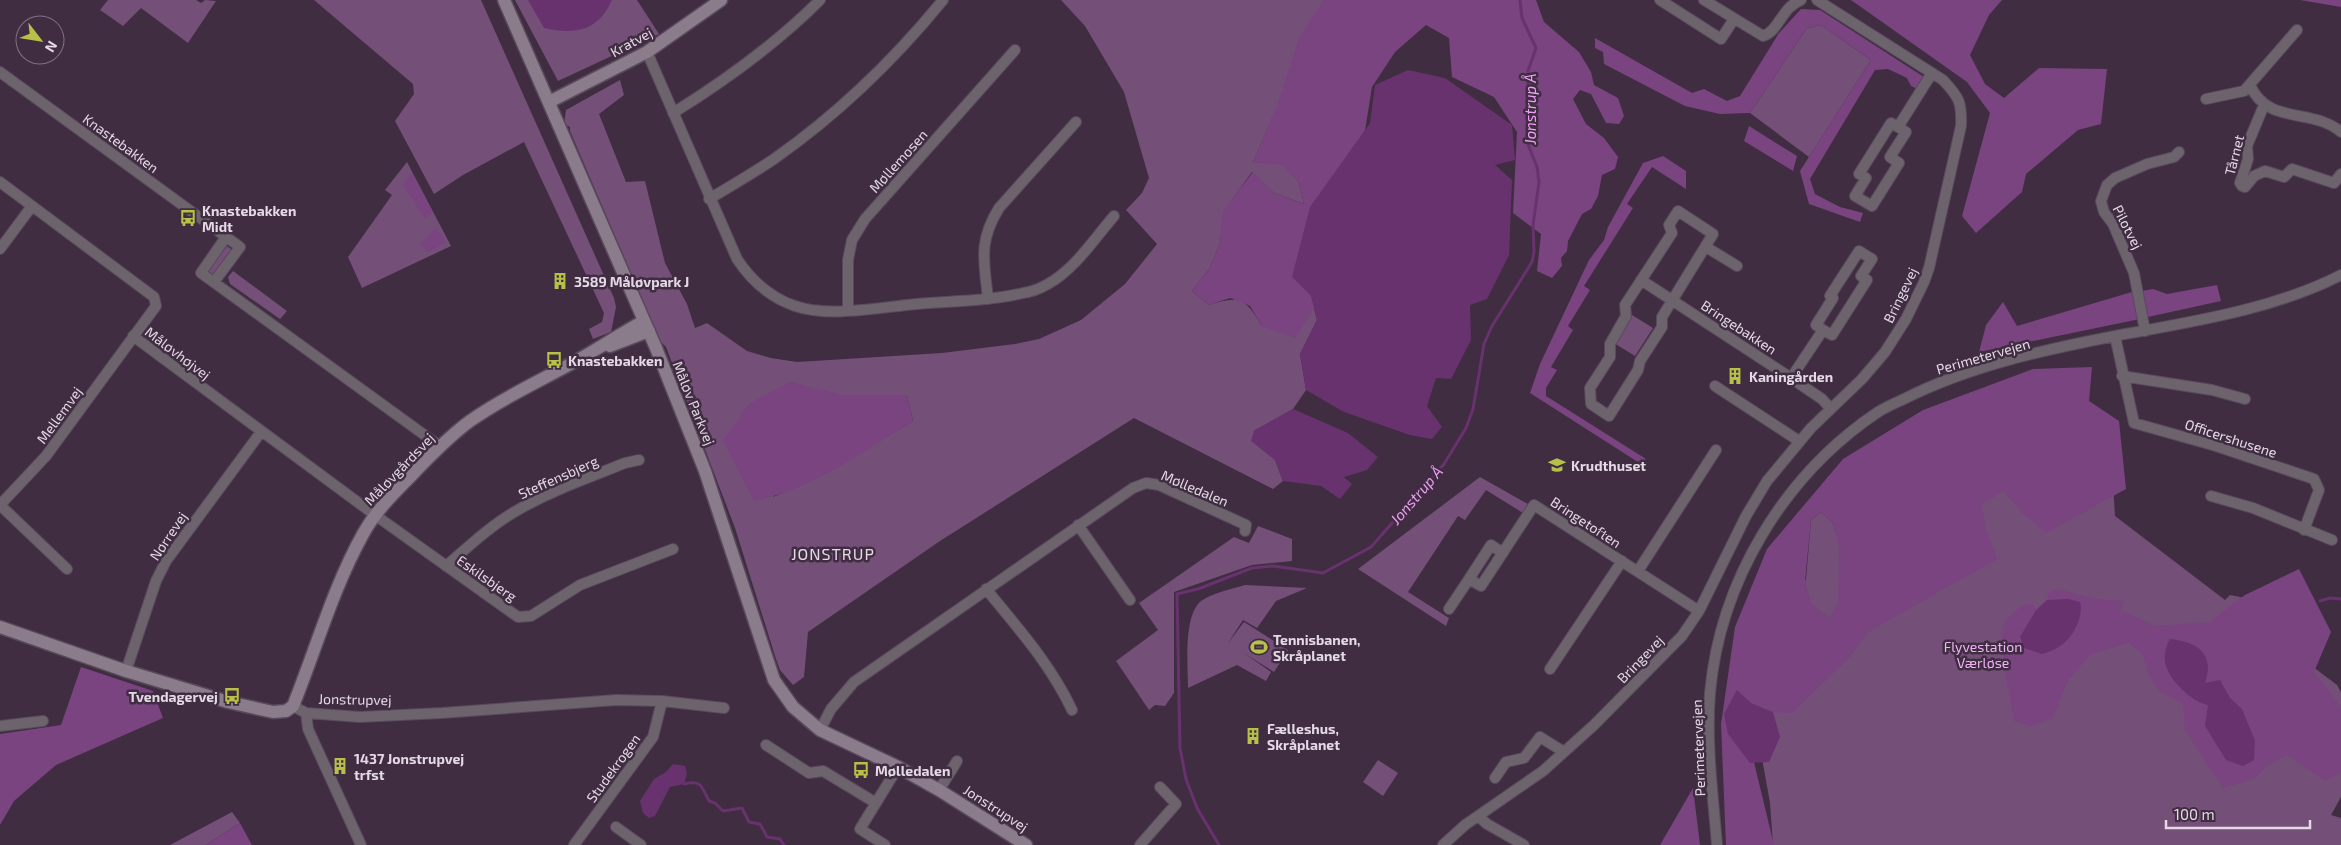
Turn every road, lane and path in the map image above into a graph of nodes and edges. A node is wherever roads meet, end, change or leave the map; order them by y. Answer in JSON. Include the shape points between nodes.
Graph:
{"nodes":[{"id":1,"x":504,"y":0,"type":"edge"},
{"id":2,"x":721,"y":0,"type":"edge"},
{"id":3,"x":820,"y":0,"type":"edge"},
{"id":4,"x":943,"y":0,"type":"edge"},
{"id":5,"x":1660,"y":0,"type":"edge"},
{"id":6,"x":1704,"y":0,"type":"edge"},
{"id":7,"x":1800,"y":0,"type":"edge"},
{"id":8,"x":1817,"y":0,"type":"edge"},
{"id":9,"x":1734,"y":19,"type":"junction"},
{"id":10,"x":2297,"y":30,"type":"dead end"},
{"id":11,"x":1015,"y":50,"type":"dead end"},
{"id":12,"x":647,"y":52,"type":"junction"},
{"id":13,"x":0,"y":72,"type":"edge"},
{"id":14,"x":1932,"y":73,"type":"junction"},
{"id":15,"x":2250,"y":85,"type":"junction"},
{"id":16,"x":2206,"y":99,"type":"dead end"},
{"id":17,"x":550,"y":102,"type":"junction"},
{"id":18,"x":2264,"y":106,"type":"junction"},
{"id":19,"x":673,"y":114,"type":"junction"},
{"id":20,"x":1076,"y":122,"type":"dead end"},
{"id":21,"x":1898,"y":127,"type":"junction"},
{"id":22,"x":2341,"y":132,"type":"edge"},
{"id":23,"x":2179,"y":152,"type":"dead end"},
{"id":24,"x":2341,"y":174,"type":"edge"},
{"id":25,"x":0,"y":182,"type":"edge"},
{"id":26,"x":710,"y":199,"type":"junction"},
{"id":27,"x":32,"y":206,"type":"junction"},
{"id":28,"x":1114,"y":216,"type":"dead end"},
{"id":29,"x":226,"y":237,"type":"junction"},
{"id":30,"x":1706,"y":247,"type":"junction"},
{"id":31,"x":0,"y":249,"type":"edge"},
{"id":32,"x":1737,"y":266,"type":"dead end"},
{"id":33,"x":2341,"y":275,"type":"edge"},
{"id":34,"x":1641,"y":280,"type":"junction"},
{"id":35,"x":214,"y":282,"type":"junction"},
{"id":36,"x":988,"y":298,"type":"junction"},
{"id":37,"x":1672,"y":300,"type":"junction"},
{"id":38,"x":848,"y":310,"type":"junction"},
{"id":39,"x":646,"y":326,"type":"junction"},
{"id":40,"x":1823,"y":330,"type":"junction"},
{"id":41,"x":2145,"y":331,"type":"junction"},
{"id":42,"x":133,"y":336,"type":"junction"},
{"id":43,"x":2115,"y":336,"type":"junction"},
{"id":44,"x":2122,"y":376,"type":"junction"},
{"id":45,"x":1791,"y":378,"type":"junction"},
{"id":46,"x":1715,"y":386,"type":"dead end"},
{"id":47,"x":2245,"y":399,"type":"dead end"},
{"id":48,"x":1830,"y":408,"type":"junction"},
{"id":49,"x":261,"y":432,"type":"junction"},
{"id":50,"x":1799,"y":441,"type":"junction"},
{"id":51,"x":441,"y":447,"type":"junction"},
{"id":52,"x":1716,"y":450,"type":"dead end"},
{"id":53,"x":639,"y":460,"type":"dead end"},
{"id":54,"x":2211,"y":496,"type":"dead end"},
{"id":55,"x":0,"y":505,"type":"edge"},
{"id":56,"x":375,"y":515,"type":"junction"},
{"id":57,"x":1078,"y":525,"type":"junction"},
{"id":58,"x":2304,"y":530,"type":"junction"},
{"id":59,"x":1245,"y":531,"type":"dead end"},
{"id":60,"x":2332,"y":540,"type":"dead end"},
{"id":61,"x":673,"y":549,"type":"dead end"},
{"id":62,"x":1503,"y":553,"type":"junction"},
{"id":63,"x":1622,"y":561,"type":"junction"},
{"id":64,"x":446,"y":566,"type":"junction"},
{"id":65,"x":67,"y":569,"type":"dead end"},
{"id":66,"x":1638,"y":571,"type":"junction"},
{"id":67,"x":1469,"y":578,"type":"junction"},
{"id":68,"x":986,"y":589,"type":"junction"},
{"id":69,"x":1130,"y":600,"type":"dead end"},
{"id":70,"x":1449,"y":609,"type":"dead end"},
{"id":71,"x":1699,"y":611,"type":"junction"},
{"id":72,"x":0,"y":627,"type":"edge"},
{"id":73,"x":1550,"y":670,"type":"dead end"},
{"id":74,"x":126,"y":671,"type":"junction"},
{"id":75,"x":662,"y":701,"type":"junction"},
{"id":76,"x":293,"y":706,"type":"junction"},
{"id":77,"x":724,"y":708,"type":"dead end"},
{"id":78,"x":1072,"y":710,"type":"dead end"},
{"id":79,"x":306,"y":713,"type":"junction"},
{"id":80,"x":43,"y":721,"type":"dead end"},
{"id":81,"x":0,"y":726,"type":"edge"},
{"id":82,"x":820,"y":730,"type":"junction"},
{"id":83,"x":766,"y":745,"type":"dead end"},
{"id":84,"x":1564,"y":752,"type":"junction"},
{"id":85,"x":957,"y":761,"type":"dead end"},
{"id":86,"x":898,"y":767,"type":"junction"},
{"id":87,"x":1496,"y":778,"type":"dead end"},
{"id":88,"x":1160,"y":787,"type":"dead end"},
{"id":89,"x":939,"y":790,"type":"junction"},
{"id":90,"x":876,"y":803,"type":"junction"},
{"id":91,"x":1478,"y":816,"type":"junction"},
{"id":92,"x":616,"y":826,"type":"dead end"},
{"id":93,"x":361,"y":845,"type":"edge"},
{"id":94,"x":574,"y":845,"type":"edge"},
{"id":95,"x":641,"y":845,"type":"edge"},
{"id":96,"x":886,"y":845,"type":"edge"},
{"id":97,"x":1026,"y":845,"type":"edge"},
{"id":98,"x":1140,"y":845,"type":"edge"},
{"id":99,"x":1443,"y":845,"type":"edge"},
{"id":100,"x":1524,"y":845,"type":"edge"},
{"id":101,"x":1718,"y":845,"type":"edge"}],
"edges":[{"from":1,"to":17,"type":"street","name":"Måløv Parkvej"},
{"from":2,"to":12,"type":"street","name":"Kratvej"},
{"from":3,"to":19,"type":"street","via":[[755,58]]},
{"from":4,"to":26,"type":"street","via":[[909,41],[824,120],[774,158]]},
{"from":5,"to":9,"type":"street","via":[[1721,39]]},
{"from":6,"to":9,"type":"street"},
{"from":7,"to":9,"type":"street","via":[[1785,11],[1771,32],[1763,36]]},
{"from":8,"to":14,"type":"street"},
{"from":10,"to":15,"type":"street"},
{"from":11,"to":38,"type":"street","name":"Møllemosen","via":[[865,219],[852,240],[848,260]]},
{"from":12,"to":17,"type":"street","name":"Kratvej"},
{"from":12,"to":19,"type":"street"},
{"from":13,"to":29,"type":"street","name":"Knastebakken"},
{"from":14,"to":21,"type":"street"},
{"from":14,"to":48,"type":"street","name":"Bringevej","via":[[1958,96],[1962,111],[1924,282],[1885,352],[1862,379]]},
{"from":15,"to":16,"type":"street","via":[[2244,91]]},
{"from":15,"to":18,"type":"street","via":[[2255,98]]},
{"from":17,"to":39,"type":"street","name":"Måløv Parkvej"},
{"from":18,"to":22,"type":"street","via":[[2332,124]]},
{"from":18,"to":24,"type":"street","name":"Tårnet","via":[[2247,146],[2248,159],[2240,183],[2242,186],[2265,171],[2284,177],[2292,169],[2334,183]]},
{"from":19,"to":26,"type":"street"},
{"from":20,"to":36,"type":"street","via":[[999,208],[989,224],[984,239]]},
{"from":21,"to":21,"type":"street","via":[[1891,123],[1859,174],[1866,178],[1855,196],[1872,206],[1899,163],[1890,157],[1906,132]]},
{"from":23,"to":41,"type":"street","name":"Pilotvej","via":[[2174,157],[2115,178],[2107,185],[2100,201],[2134,273]]},
{"from":25,"to":27,"type":"street","name":"Måløvhøjvej"},
{"from":26,"to":38,"type":"street","via":[[737,259],[752,279],[772,296],[819,311]]},
{"from":27,"to":31,"type":"street"},
{"from":27,"to":42,"type":"street","name":"Måløvhøjvej","via":[[154,297],[156,306]]},
{"from":28,"to":36,"type":"street","via":[[1068,270],[1048,284],[1024,293]]},
{"from":29,"to":35,"type":"street","via":[[201,273]]},
{"from":29,"to":35,"type":"street","name":"Knastebakken","via":[[240,247]]},
{"from":30,"to":32,"type":"street"},
{"from":30,"to":34,"type":"street","via":[[1713,234],[1678,211],[1669,225],[1672,233]]},
{"from":30,"to":37,"type":"street"},
{"from":33,"to":41,"type":"street","name":"Perimetervejen","via":[[2289,298]]},
{"from":34,"to":37,"type":"street","name":"Bringebakken"},
{"from":34,"to":37,"type":"street","via":[[1625,305],[1626,316],[1610,344],[1610,357],[1590,388],[1591,404],[1609,416],[1662,327],[1662,317]]},
{"from":35,"to":51,"type":"street"},
{"from":36,"to":38,"type":"street"},
{"from":37,"to":45,"type":"street","name":"Bringebakken"},
{"from":39,"to":51,"type":"street","name":"Måløvgårdsvej","via":[[618,344],[595,350],[493,406]]},
{"from":39,"to":82,"type":"street","name":"Måløv Parkvej","via":[[705,471],[774,680],[793,707]]},
{"from":40,"to":40,"type":"street","via":[[1832,335],[1867,280],[1861,276],[1872,259],[1859,251],[1816,325]]},
{"from":40,"to":45,"type":"street"},
{"from":41,"to":43,"type":"street","name":"Perimetervejen"},
{"from":42,"to":49,"type":"street","name":"Måløvhøjvej"},
{"from":42,"to":55,"type":"street","name":"Mellemvej","via":[[46,456]]},
{"from":43,"to":44,"type":"street","name":"Officershusene"},
{"from":43,"to":101,"type":"street","name":"Perimetervejen","via":[[1972,370],[1930,386],[1879,411],[1822,458],[1796,487],[1754,548],[1731,599],[1715,659],[1709,736]]},
{"from":44,"to":47,"type":"street","via":[[2212,390]]},
{"from":44,"to":58,"type":"street","name":"Officershusene","via":[[2134,423],[2314,479],[2319,490]]},
{"from":45,"to":48,"type":"street","name":"Bringebakken"},
{"from":46,"to":50,"type":"street"},
{"from":48,"to":50,"type":"street","name":"Bringevej"},
{"from":49,"to":56,"type":"street","name":"Måløvhøjvej"},
{"from":49,"to":74,"type":"street","name":"Nørrevej","via":[[166,561],[156,581]]},
{"from":50,"to":71,"type":"street","name":"Bringevej","via":[[1767,481],[1746,516]]},
{"from":51,"to":56,"type":"street","name":"Måløvgårdsvej"},
{"from":52,"to":66,"type":"street"},
{"from":53,"to":64,"type":"street","name":"Steffensbjerg","via":[[538,499],[485,533]]},
{"from":54,"to":58,"type":"street","via":[[2253,508]]},
{"from":55,"to":65,"type":"street","name":"Mellemvej"},
{"from":56,"to":64,"type":"street","name":"Eskilsbjerg"},
{"from":56,"to":76,"type":"street","name":"Måløvgårdsvej","via":[[363,533],[337,590]]},
{"from":57,"to":59,"type":"street","name":"Mølledalen","via":[[1132,488],[1146,483],[1159,485],[1246,525]]},
{"from":57,"to":68,"type":"street","name":"Mølledalen"},
{"from":57,"to":69,"type":"street"},
{"from":58,"to":60,"type":"street"},
{"from":61,"to":64,"type":"street","name":"Eskilsbjerg","via":[[580,585],[531,616],[518,616]]},
{"from":62,"to":63,"type":"street","name":"Bringetoften","via":[[1534,505]]},
{"from":62,"to":67,"type":"street","name":"Bringetoften","via":[[1481,586]]},
{"from":62,"to":67,"type":"street","via":[[1491,545]]},
{"from":63,"to":66,"type":"street","name":"Bringetoften"},
{"from":63,"to":73,"type":"street","name":"Bringetoften"},
{"from":66,"to":71,"type":"street","name":"Bringetoften"},
{"from":67,"to":70,"type":"street"},
{"from":68,"to":78,"type":"street","via":[[1045,661]]},
{"from":68,"to":82,"type":"street","name":"Mølledalen","via":[[854,682],[831,709]]},
{"from":71,"to":84,"type":"street","name":"Bringevej","via":[[1660,660]]},
{"from":72,"to":74,"type":"street"},
{"from":74,"to":76,"type":"street","via":[[273,712]]},
{"from":75,"to":77,"type":"street","name":"Jonstrupvej"},
{"from":75,"to":79,"type":"street","name":"Jonstrupvej","via":[[616,700],[360,717]]},
{"from":75,"to":94,"type":"street","name":"Studekrogen","via":[[653,737]]},
{"from":76,"to":79,"type":"street","name":"Jonstrupvej"},
{"from":79,"to":93,"type":"street","via":[[308,730]]},
{"from":80,"to":81,"type":"street"},
{"from":82,"to":86,"type":"street","name":"Jonstrupvej"},
{"from":83,"to":90,"type":"street","via":[[809,773],[823,772]]},
{"from":84,"to":87,"type":"street","via":[[1540,737],[1524,758],[1506,762]]},
{"from":84,"to":91,"type":"street","name":"Bringevej","via":[[1543,771]]},
{"from":85,"to":89,"type":"street"},
{"from":86,"to":89,"type":"street","name":"Jonstrupvej"},
{"from":86,"to":90,"type":"street"},
{"from":88,"to":98,"type":"street","via":[[1176,804]]},
{"from":89,"to":97,"type":"street","name":"Jonstrupvej"},
{"from":90,"to":96,"type":"street","via":[[860,829]]},
{"from":91,"to":99,"type":"street","name":"Bringevej"},
{"from":91,"to":100,"type":"street"},
{"from":92,"to":95,"type":"street"}]}
